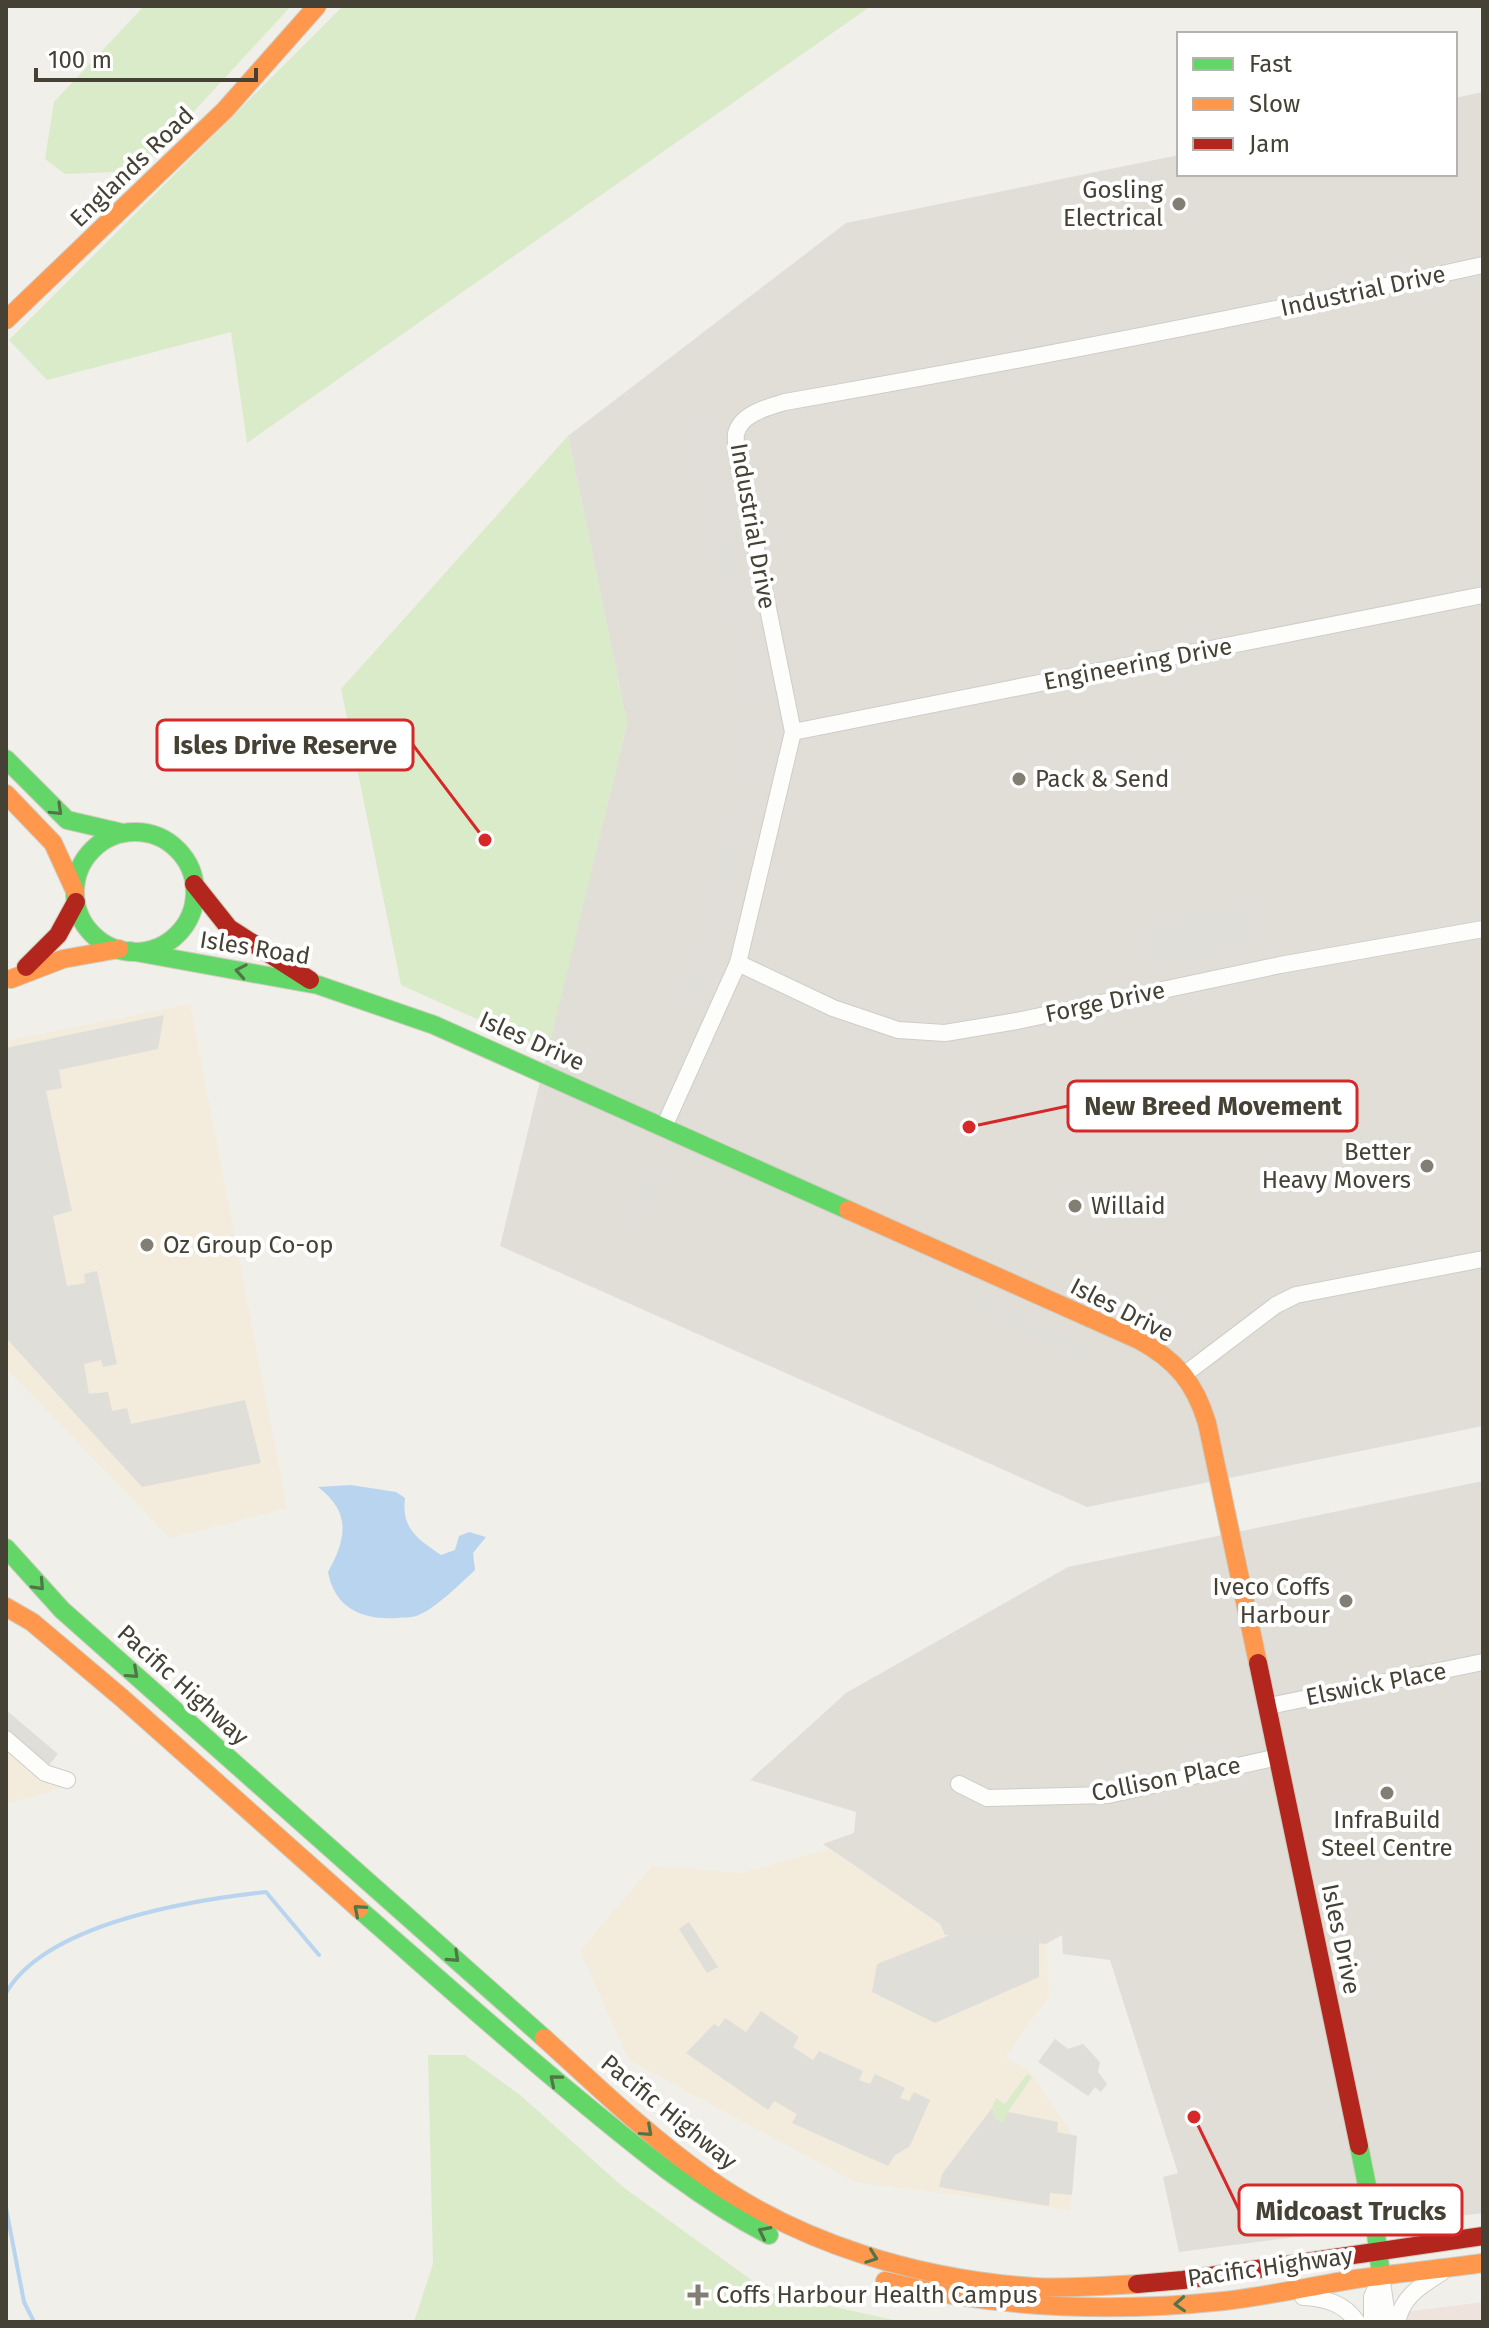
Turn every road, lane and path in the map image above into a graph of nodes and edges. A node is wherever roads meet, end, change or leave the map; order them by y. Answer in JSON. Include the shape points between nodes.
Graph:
{"nodes":[{"id":1,"x":317,"y":6,"type":"edge"},
{"id":2,"x":1483,"y":265,"type":"edge"},
{"id":3,"x":6,"y":320,"type":"edge"},
{"id":4,"x":1483,"y":595,"type":"edge"},
{"id":5,"x":793,"y":732,"type":"junction"},
{"id":6,"x":6,"y":759,"type":"edge"},
{"id":7,"x":6,"y":794,"type":"edge"},
{"id":8,"x":123,"y":833,"type":"junction"},
{"id":9,"x":194,"y":884,"type":"junction"},
{"id":10,"x":76,"y":896,"type":"junction"},
{"id":11,"x":1483,"y":929,"type":"edge"},
{"id":12,"x":124,"y":950,"type":"junction"},
{"id":13,"x":738,"y":963,"type":"junction"},
{"id":14,"x":8,"y":981,"type":"edge"},
{"id":15,"x":318,"y":985,"type":"junction"},
{"id":16,"x":664,"y":1127,"type":"junction"},
{"id":17,"x":1483,"y":1259,"type":"edge"},
{"id":18,"x":1185,"y":1374,"type":"junction"},
{"id":19,"x":6,"y":1548,"type":"edge"},
{"id":20,"x":6,"y":1607,"type":"edge"},
{"id":21,"x":1483,"y":1662,"type":"edge"},
{"id":22,"x":1269,"y":1706,"type":"junction"},
{"id":23,"x":6,"y":1739,"type":"edge"},
{"id":24,"x":1278,"y":1757,"type":"junction"},
{"id":25,"x":67,"y":1780,"type":"dead end"},
{"id":26,"x":959,"y":1784,"type":"dead end"},
{"id":27,"x":1483,"y":2236,"type":"edge"},
{"id":28,"x":1379,"y":2250,"type":"junction"},
{"id":29,"x":1483,"y":2263,"type":"edge"},
{"id":30,"x":1449,"y":2268,"type":"junction"},
{"id":31,"x":1381,"y":2276,"type":"junction"},
{"id":32,"x":1258,"y":2296,"type":"junction"},
{"id":33,"x":1357,"y":2322,"type":"edge"},
{"id":34,"x":1372,"y":2322,"type":"edge"},
{"id":35,"x":1388,"y":2322,"type":"edge"},
{"id":36,"x":1397,"y":2322,"type":"edge"}],
"edges":[{"from":1,"to":3,"type":"main road","name":"Englands Road","via":[[225,110]]},
{"from":2,"to":5,"type":"street","name":"Industrial Drive","via":[[1287,308],[785,402],[743,421],[736,434],[737,455]]},
{"from":4,"to":5,"type":"street","name":"Engineering Drive"},
{"from":5,"to":13,"type":"street","name":"Industrial Drive"},
{"from":6,"to":8,"type":"main road","one_way":true,"via":[[67,820]]},
{"from":7,"to":10,"type":"main road","via":[[53,843]]},
{"from":8,"to":9,"type":"main road","via":[[147,833],[170,843],[186,861]]},
{"from":8,"to":10,"type":"main road","via":[[92,850],[80,869]]},
{"from":9,"to":12,"type":"main road","via":[[192,907],[182,928],[153,949]]},
{"from":9,"to":15,"type":"main road","name":"Isles Road","via":[[229,928]]},
{"from":10,"to":12,"type":"main road","via":[[91,932]]},
{"from":10,"to":14,"type":"main road","via":[[58,935]]},
{"from":11,"to":13,"type":"street","name":"Forge Drive","via":[[945,1033],[898,1030],[833,1008]]},
{"from":12,"to":14,"type":"main road","via":[[63,959]]},
{"from":15,"to":12,"type":"main road","name":"Isles Road","one_way":true},
{"from":13,"to":16,"type":"street","name":"Industrial Drive"},
{"from":15,"to":16,"type":"main road","name":"Isles Drive","via":[[434,1025]]},
{"from":16,"to":18,"type":"main road","name":"Isles Drive","via":[[1139,1340]]},
{"from":17,"to":18,"type":"street","via":[[1296,1295]]},
{"from":18,"to":22,"type":"main road","name":"Isles Drive","via":[[1206,1422]]},
{"from":19,"to":28,"type":"main road","name":"Pacific Highway","one_way":true,"via":[[62,1610],[659,2142],[762,2211],[890,2263],[1033,2287],[1151,2283]]},
{"from":32,"to":20,"type":"main road","name":"Pacific Highway","one_way":true,"via":[[1167,2305],[1043,2307],[924,2292],[797,2249],[726,2213],[661,2168],[480,2016],[122,1698],[32,1622]]},
{"from":21,"to":22,"type":"street","name":"Elswick Place"},
{"from":22,"to":24,"type":"main road","name":"Isles Drive"},
{"from":23,"to":25,"type":"street","via":[[45,1773]]},
{"from":24,"to":26,"type":"street","name":"Collison Place","via":[[1108,1795],[987,1798]]},
{"from":24,"to":28,"type":"main road","name":"Isles Drive"},
{"from":27,"to":28,"type":"main road","name":"Pacific Highway"},
{"from":28,"to":31,"type":"main road","name":"Isles Drive"},
{"from":29,"to":30,"type":"main road","name":"Pacific Highway"},
{"from":30,"to":31,"type":"main road","name":"Pacific Highway"},
{"from":30,"to":36,"type":"street","via":[[1408,2296]]},
{"from":31,"to":32,"type":"main road","name":"Pacific Highway"},
{"from":31,"to":34,"type":"street","via":[[1372,2297]]},
{"from":31,"to":35,"type":"street"},
{"from":32,"to":33,"type":"street","via":[[1328,2300]]}]}
